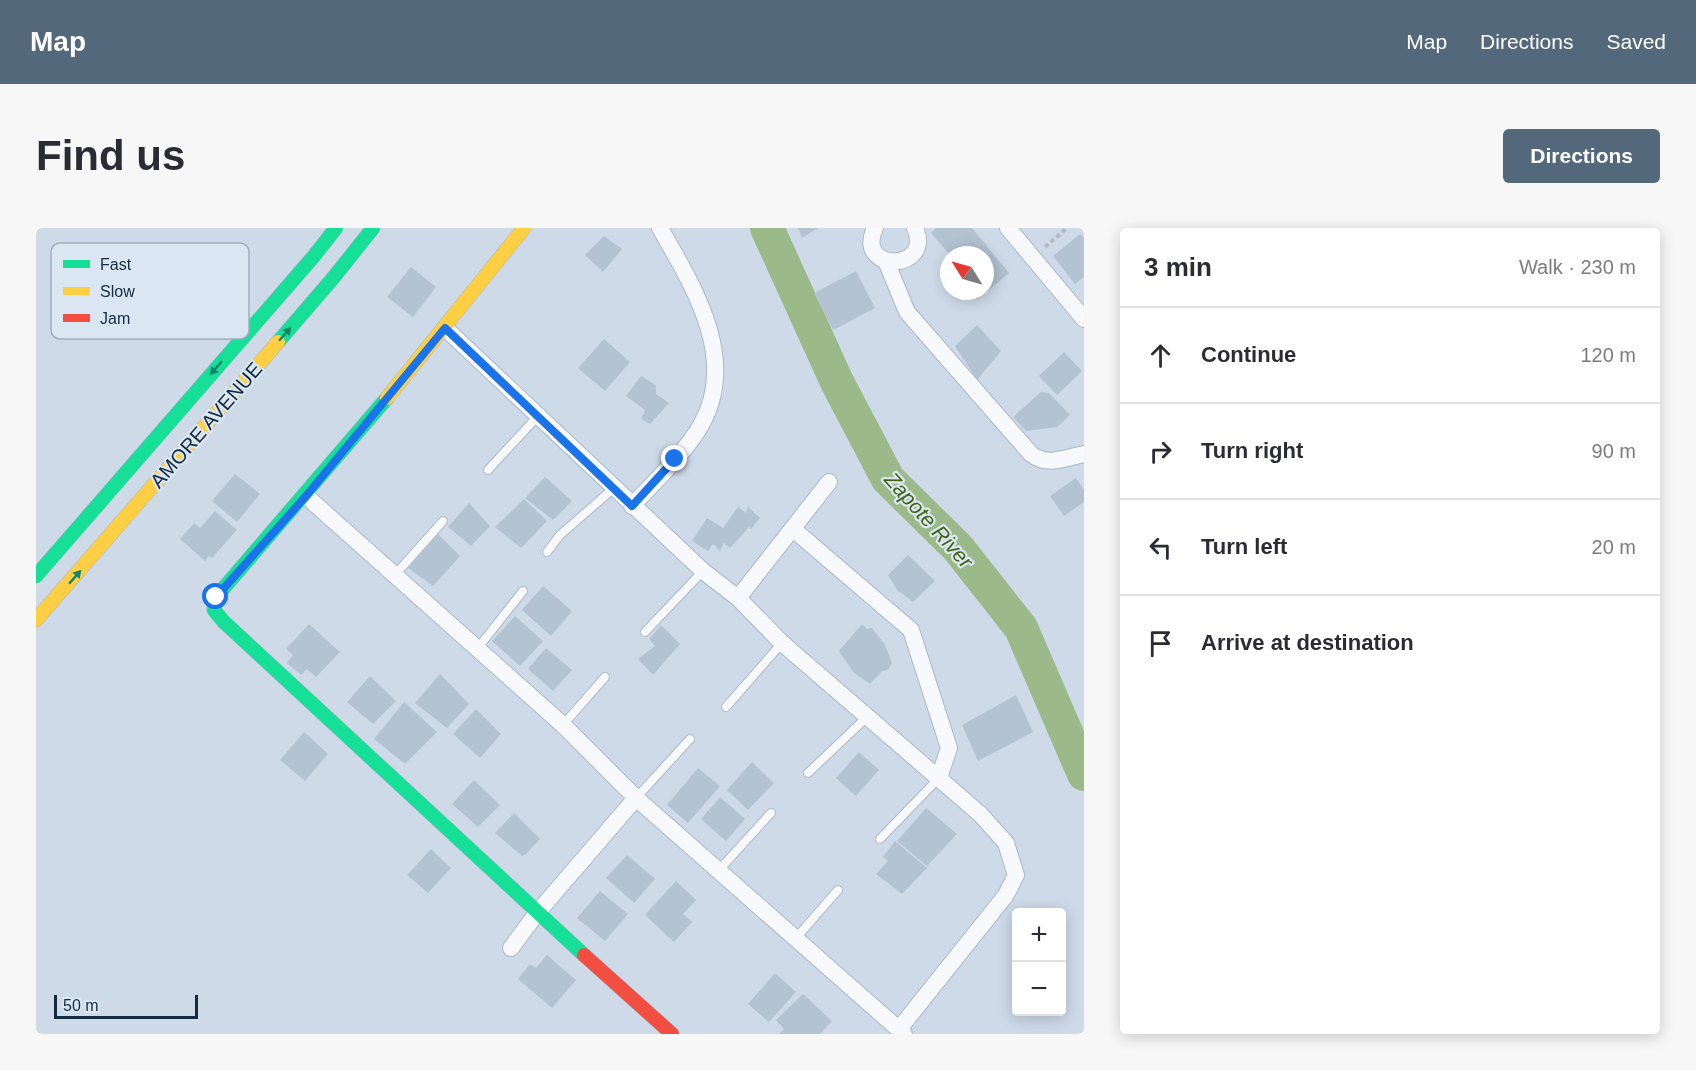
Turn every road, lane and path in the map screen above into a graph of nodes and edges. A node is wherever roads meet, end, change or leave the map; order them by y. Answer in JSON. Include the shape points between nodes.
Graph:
{"nodes":[{"id":1,"x":336,"y":228,"type":"edge"},
{"id":2,"x":373,"y":228,"type":"edge"},
{"id":3,"x":524,"y":228,"type":"edge"},
{"id":4,"x":660,"y":228,"type":"edge"},
{"id":5,"x":875,"y":228,"type":"edge"},
{"id":6,"x":915,"y":228,"type":"edge"},
{"id":7,"x":1008,"y":228,"type":"edge"},
{"id":8,"x":1067,"y":228,"type":"edge"},
{"id":9,"x":1033,"y":256,"type":"junction"},
{"id":10,"x":886,"y":261,"type":"junction"},
{"id":11,"x":1084,"y":319,"type":"edge"},
{"id":12,"x":445,"y":328,"type":"junction"},
{"id":13,"x":249,"y":331,"type":"edge"},
{"id":14,"x":242,"y":339,"type":"edge"},
{"id":15,"x":537,"y":417,"type":"junction"},
{"id":16,"x":1084,"y":454,"type":"edge"},
{"id":17,"x":488,"y":470,"type":"dead end"},
{"id":18,"x":829,"y":482,"type":"dead end"},
{"id":19,"x":614,"y":488,"type":"junction"},
{"id":20,"x":306,"y":496,"type":"junction"},
{"id":21,"x":632,"y":506,"type":"junction"},
{"id":22,"x":443,"y":521,"type":"dead end"},
{"id":23,"x":793,"y":529,"type":"junction"},
{"id":24,"x":547,"y":552,"type":"dead end"},
{"id":25,"x":702,"y":571,"type":"junction"},
{"id":26,"x":36,"y":576,"type":"edge"},
{"id":27,"x":394,"y":576,"type":"junction"},
{"id":28,"x":523,"y":591,"type":"dead end"},
{"id":29,"x":738,"y":598,"type":"junction"},
{"id":30,"x":36,"y":620,"type":"edge"},
{"id":31,"x":645,"y":632,"type":"dead end"},
{"id":32,"x":782,"y":643,"type":"junction"},
{"id":33,"x":477,"y":649,"type":"junction"},
{"id":34,"x":605,"y":677,"type":"dead end"},
{"id":35,"x":726,"y":707,"type":"dead end"},
{"id":36,"x":867,"y":717,"type":"junction"},
{"id":37,"x":563,"y":725,"type":"junction"},
{"id":38,"x":690,"y":739,"type":"dead end"},
{"id":39,"x":808,"y":773,"type":"dead end"},
{"id":40,"x":939,"y":777,"type":"junction"},
{"id":41,"x":636,"y":798,"type":"junction"},
{"id":42,"x":771,"y":813,"type":"dead end"},
{"id":43,"x":880,"y":840,"type":"dead end"},
{"id":44,"x":719,"y":870,"type":"junction"},
{"id":45,"x":838,"y":890,"type":"dead end"},
{"id":46,"x":537,"y":913,"type":"junction"},
{"id":47,"x":796,"y":938,"type":"junction"},
{"id":48,"x":511,"y":948,"type":"dead end"},
{"id":49,"x":902,"y":1031,"type":"edge"},
{"id":50,"x":672,"y":1034,"type":"edge"}],
"edges":[{"from":1,"to":13,"type":"street","name":"AMORE AVENUE","one_way":true},
{"from":30,"to":2,"type":"street","name":"AMORE AVENUE","one_way":true},
{"from":3,"to":12,"type":"street"},
{"from":4,"to":21,"type":"street","via":[[707,320],[716,377],[701,425]]},
{"from":5,"to":10,"type":"street","via":[[872,244]]},
{"from":6,"to":10,"type":"street","via":[[918,238],[914,253],[901,262]]},
{"from":7,"to":9,"type":"street"},
{"from":8,"to":9,"type":"path"},
{"from":9,"to":11,"type":"street"},
{"from":10,"to":16,"type":"street","via":[[906,312],[1031,454],[1050,462]]},
{"from":12,"to":15,"type":"street"},
{"from":12,"to":20,"type":"street"},
{"from":14,"to":26,"type":"street","name":"AMORE AVENUE","one_way":true},
{"from":15,"to":17,"type":"lane"},
{"from":15,"to":19,"type":"street"},
{"from":18,"to":23,"type":"street"},
{"from":19,"to":21,"type":"street"},
{"from":19,"to":24,"type":"lane","via":[[560,535]]},
{"from":20,"to":27,"type":"street"},
{"from":20,"to":46,"type":"street","via":[[216,597],[214,610]]},
{"from":21,"to":25,"type":"street"},
{"from":22,"to":27,"type":"lane"},
{"from":23,"to":29,"type":"street"},
{"from":23,"to":40,"type":"street","via":[[911,630],[949,748]]},
{"from":25,"to":29,"type":"street"},
{"from":25,"to":31,"type":"lane"},
{"from":27,"to":33,"type":"street"},
{"from":28,"to":33,"type":"lane"},
{"from":29,"to":32,"type":"street"},
{"from":32,"to":35,"type":"lane"},
{"from":32,"to":36,"type":"street"},
{"from":33,"to":37,"type":"street"},
{"from":34,"to":37,"type":"lane"},
{"from":36,"to":39,"type":"lane"},
{"from":36,"to":40,"type":"street"},
{"from":37,"to":41,"type":"street"},
{"from":38,"to":41,"type":"lane"},
{"from":40,"to":43,"type":"lane"},
{"from":40,"to":49,"type":"street","via":[[1006,843],[1016,875],[1006,895]]},
{"from":41,"to":44,"type":"street"},
{"from":41,"to":46,"type":"street"},
{"from":42,"to":44,"type":"lane"},
{"from":44,"to":47,"type":"street"},
{"from":45,"to":47,"type":"lane"},
{"from":46,"to":48,"type":"street"},
{"from":46,"to":50,"type":"street"},
{"from":47,"to":49,"type":"street"}]}
